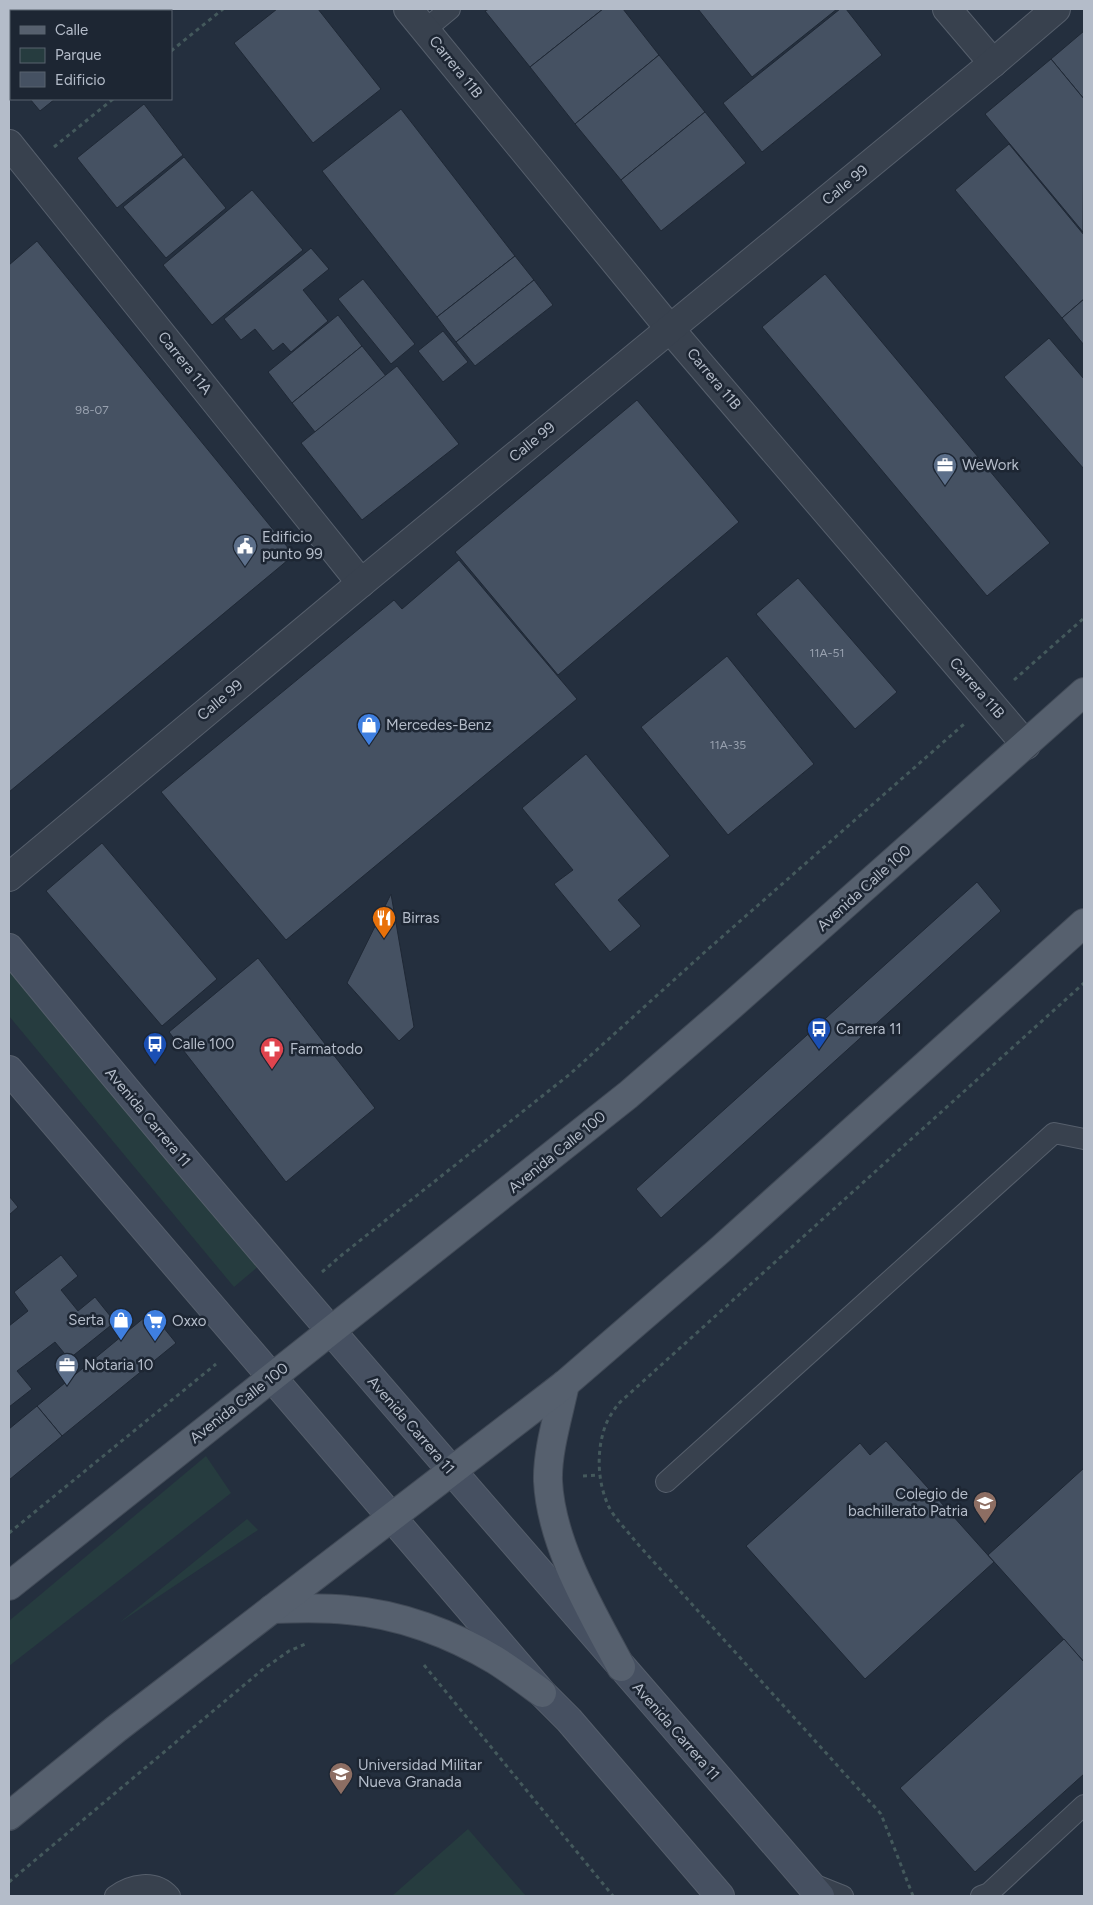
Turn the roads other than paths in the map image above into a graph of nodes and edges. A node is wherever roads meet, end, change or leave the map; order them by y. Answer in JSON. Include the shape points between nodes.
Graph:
{"nodes":[{"id":1,"x":408,"y":9,"type":"edge"},
{"id":2,"x":450,"y":9,"type":"edge"},
{"id":3,"x":947,"y":9,"type":"edge"},
{"id":4,"x":1056,"y":9,"type":"edge"},
{"id":5,"x":426,"y":29,"type":"junction"},
{"id":6,"x":993,"y":64,"type":"junction"},
{"id":7,"x":9,"y":144,"type":"edge"},
{"id":8,"x":670,"y":328,"type":"junction"},
{"id":9,"x":361,"y":583,"type":"junction"},
{"id":10,"x":1084,"y":692,"type":"edge"},
{"id":11,"x":1026,"y":745,"type":"junction"},
{"id":12,"x":9,"y":877,"type":"edge"},
{"id":13,"x":1084,"y":923,"type":"edge"},
{"id":14,"x":9,"y":948,"type":"edge"},
{"id":15,"x":9,"y":1070,"type":"edge"},
{"id":16,"x":1084,"y":1139,"type":"edge"},
{"id":17,"x":330,"y":1331,"type":"junction"},
{"id":18,"x":272,"y":1377,"type":"junction"},
{"id":19,"x":566,"y":1384,"type":"junction"},
{"id":20,"x":452,"y":1472,"type":"junction"},
{"id":21,"x":666,"y":1482,"type":"dead end"},
{"id":22,"x":393,"y":1517,"type":"junction"},
{"id":23,"x":9,"y":1586,"type":"edge"},
{"id":24,"x":272,"y":1609,"type":"junction"},
{"id":25,"x":621,"y":1667,"type":"junction"},
{"id":26,"x":542,"y":1693,"type":"junction"},
{"id":27,"x":1084,"y":1805,"type":"edge"},
{"id":28,"x":9,"y":1816,"type":"edge"},
{"id":29,"x":678,"y":1847,"type":"junction"},
{"id":30,"x":814,"y":1889,"type":"edge"},
{"id":31,"x":986,"y":1895,"type":"edge"},
{"id":32,"x":116,"y":1896,"type":"edge"},
{"id":33,"x":170,"y":1896,"type":"edge"},
{"id":34,"x":705,"y":1896,"type":"edge"},
{"id":35,"x":720,"y":1896,"type":"edge"},
{"id":36,"x":843,"y":1896,"type":"edge"}],
"edges":[{"from":1,"to":5,"type":"street","name":"Carrera 11B"},
{"from":2,"to":5,"type":"lane"},
{"from":3,"to":6,"type":"street"},
{"from":4,"to":6,"type":"street","name":"Calle 99"},
{"from":5,"to":8,"type":"street","name":"Carrera 11B"},
{"from":6,"to":8,"type":"street","name":"Calle 99"},
{"from":7,"to":9,"type":"street","name":"Carrera 11A"},
{"from":8,"to":9,"type":"street","name":"Calle 99"},
{"from":8,"to":11,"type":"street","name":"Carrera 11B"},
{"from":9,"to":12,"type":"street","name":"Calle 99"},
{"from":10,"to":11,"type":"main road","name":"Avenida Calle 100"},
{"from":11,"to":17,"type":"main road","name":"Avenida Calle 100","via":[[628,1095]]},
{"from":13,"to":19,"type":"main road"},
{"from":14,"to":17,"type":"main road","name":"Avenida Carrera 11"},
{"from":15,"to":18,"type":"main road"},
{"from":16,"to":21,"type":"lane","via":[[1054,1133]]},
{"from":17,"to":18,"type":"main road","name":"Avenida Calle 100"},
{"from":17,"to":20,"type":"main road","name":"Avenida Carrera 11"},
{"from":18,"to":22,"type":"main road"},
{"from":18,"to":23,"type":"main road","name":"Avenida Calle 100"},
{"from":19,"to":20,"type":"main road"},
{"from":19,"to":25,"type":"main road","via":[[553,1439],[548,1479],[552,1514],[561,1544],[590,1609]]},
{"from":20,"to":22,"type":"main road"},
{"from":20,"to":25,"type":"main road","name":"Avenida Carrera 11"},
{"from":22,"to":24,"type":"main road"},
{"from":22,"to":26,"type":"main road"},
{"from":24,"to":26,"type":"main road","via":[[350,1610],[389,1617],[444,1634],[495,1660]]},
{"from":24,"to":28,"type":"main road"},
{"from":25,"to":30,"type":"main road","name":"Avenida Carrera 11"},
{"from":26,"to":29,"type":"main road"},
{"from":27,"to":31,"type":"lane"},
{"from":29,"to":34,"type":"lane"},
{"from":29,"to":35,"type":"main road"},
{"from":30,"to":36,"type":"lane"},
{"from":32,"to":33,"type":"lane","via":[[124,1890],[148,1885]]}]}
